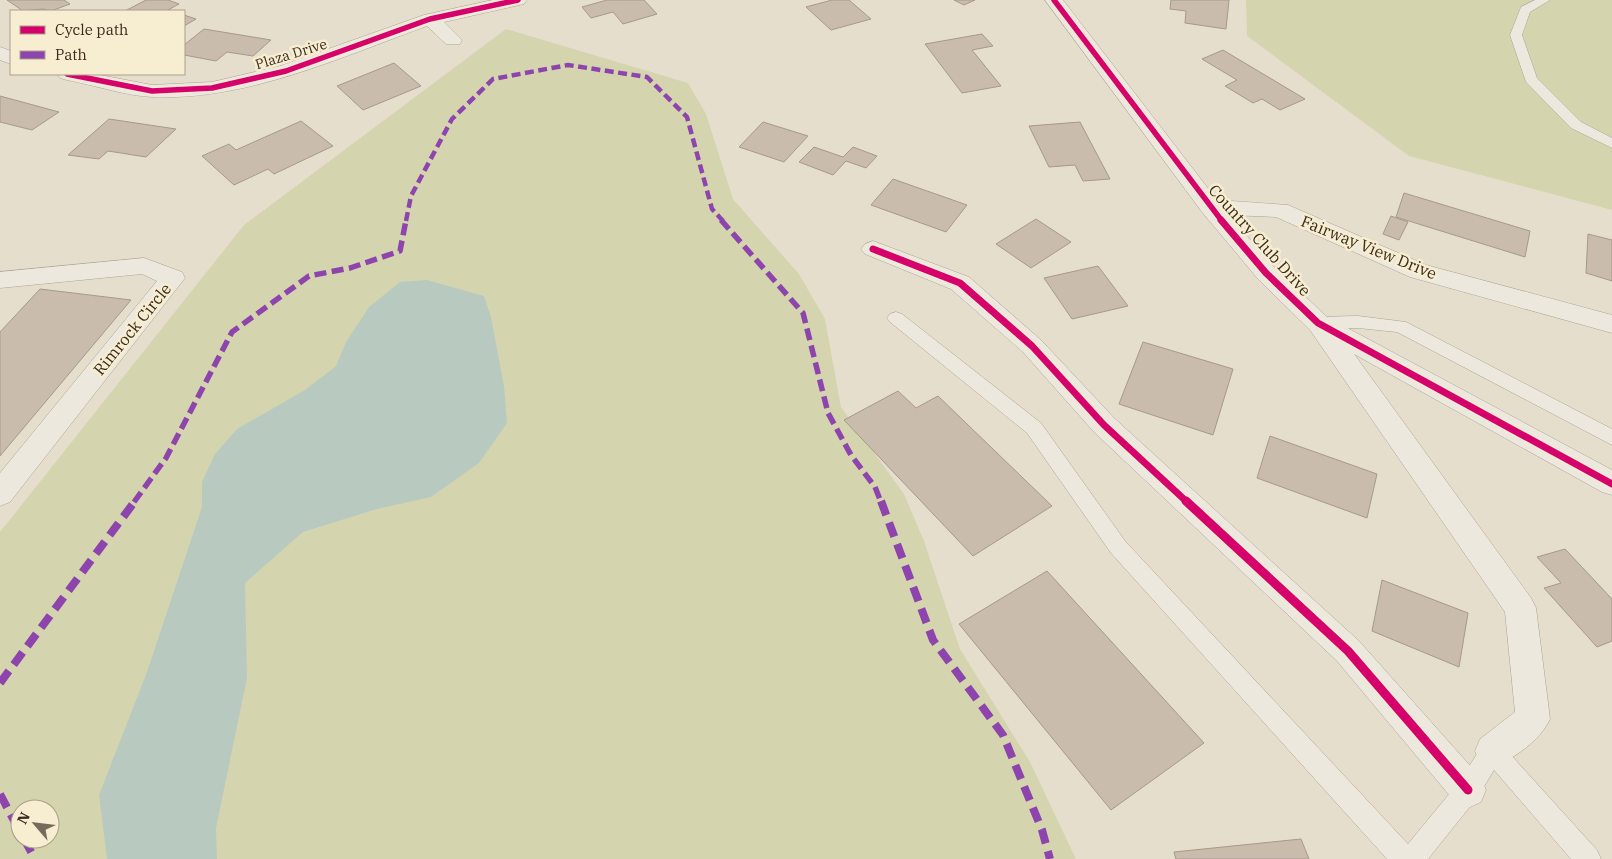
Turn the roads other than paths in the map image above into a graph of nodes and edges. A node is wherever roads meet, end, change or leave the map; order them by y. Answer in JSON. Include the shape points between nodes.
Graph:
{"nodes":[{"id":1,"x":518,"y":0,"type":"edge"},
{"id":2,"x":1054,"y":0,"type":"edge"},
{"id":3,"x":1544,"y":0,"type":"edge"},
{"id":4,"x":430,"y":19,"type":"junction"},
{"id":5,"x":453,"y":40,"type":"dead end"},
{"id":6,"x":72,"y":75,"type":"edge"},
{"id":7,"x":1612,"y":144,"type":"edge"},
{"id":8,"x":1210,"y":207,"type":"junction"},
{"id":9,"x":873,"y":250,"type":"dead end"},
{"id":10,"x":0,"y":280,"type":"edge"},
{"id":11,"x":896,"y":318,"type":"dead end"},
{"id":12,"x":1318,"y":323,"type":"junction"},
{"id":13,"x":1612,"y":324,"type":"edge"},
{"id":14,"x":1612,"y":438,"type":"edge"},
{"id":15,"x":1612,"y":484,"type":"edge"},
{"id":16,"x":0,"y":494,"type":"edge"},
{"id":17,"x":1492,"y":751,"type":"junction"},
{"id":18,"x":1468,"y":790,"type":"junction"},
{"id":19,"x":1404,"y":859,"type":"edge"},
{"id":20,"x":1412,"y":859,"type":"edge"},
{"id":21,"x":1588,"y":859,"type":"edge"}],
"edges":[{"from":1,"to":4,"type":"street","name":"Plaza Drive"},
{"from":2,"to":8,"type":"street","name":"Country Club Drive"},
{"from":3,"to":7,"type":"lane","via":[[1525,10],[1516,35],[1531,79],[1576,125]]},
{"from":4,"to":5,"type":"street"},
{"from":4,"to":6,"type":"street","name":"Plaza Drive","via":[[286,72],[212,88],[152,91]]},
{"from":8,"to":12,"type":"street","name":"Country Club Drive","via":[[1266,273]]},
{"from":8,"to":13,"type":"street","name":"Fairway View Drive","via":[[1280,210],[1418,270]]},
{"from":9,"to":18,"type":"street","via":[[960,283],[1032,346],[1104,425],[1348,651]]},
{"from":10,"to":16,"type":"street","name":"Rimrock Circle","via":[[144,266],[172,278]]},
{"from":11,"to":19,"type":"lane","via":[[1034,428],[1118,547]]},
{"from":12,"to":14,"type":"lane","via":[[1400,326]]},
{"from":12,"to":15,"type":"street","name":"Country Club Drive"},
{"from":12,"to":17,"type":"street","via":[[1520,608],[1533,719]]},
{"from":17,"to":18,"type":"lane"},
{"from":17,"to":21,"type":"lane"},
{"from":18,"to":20,"type":"lane"}]}
